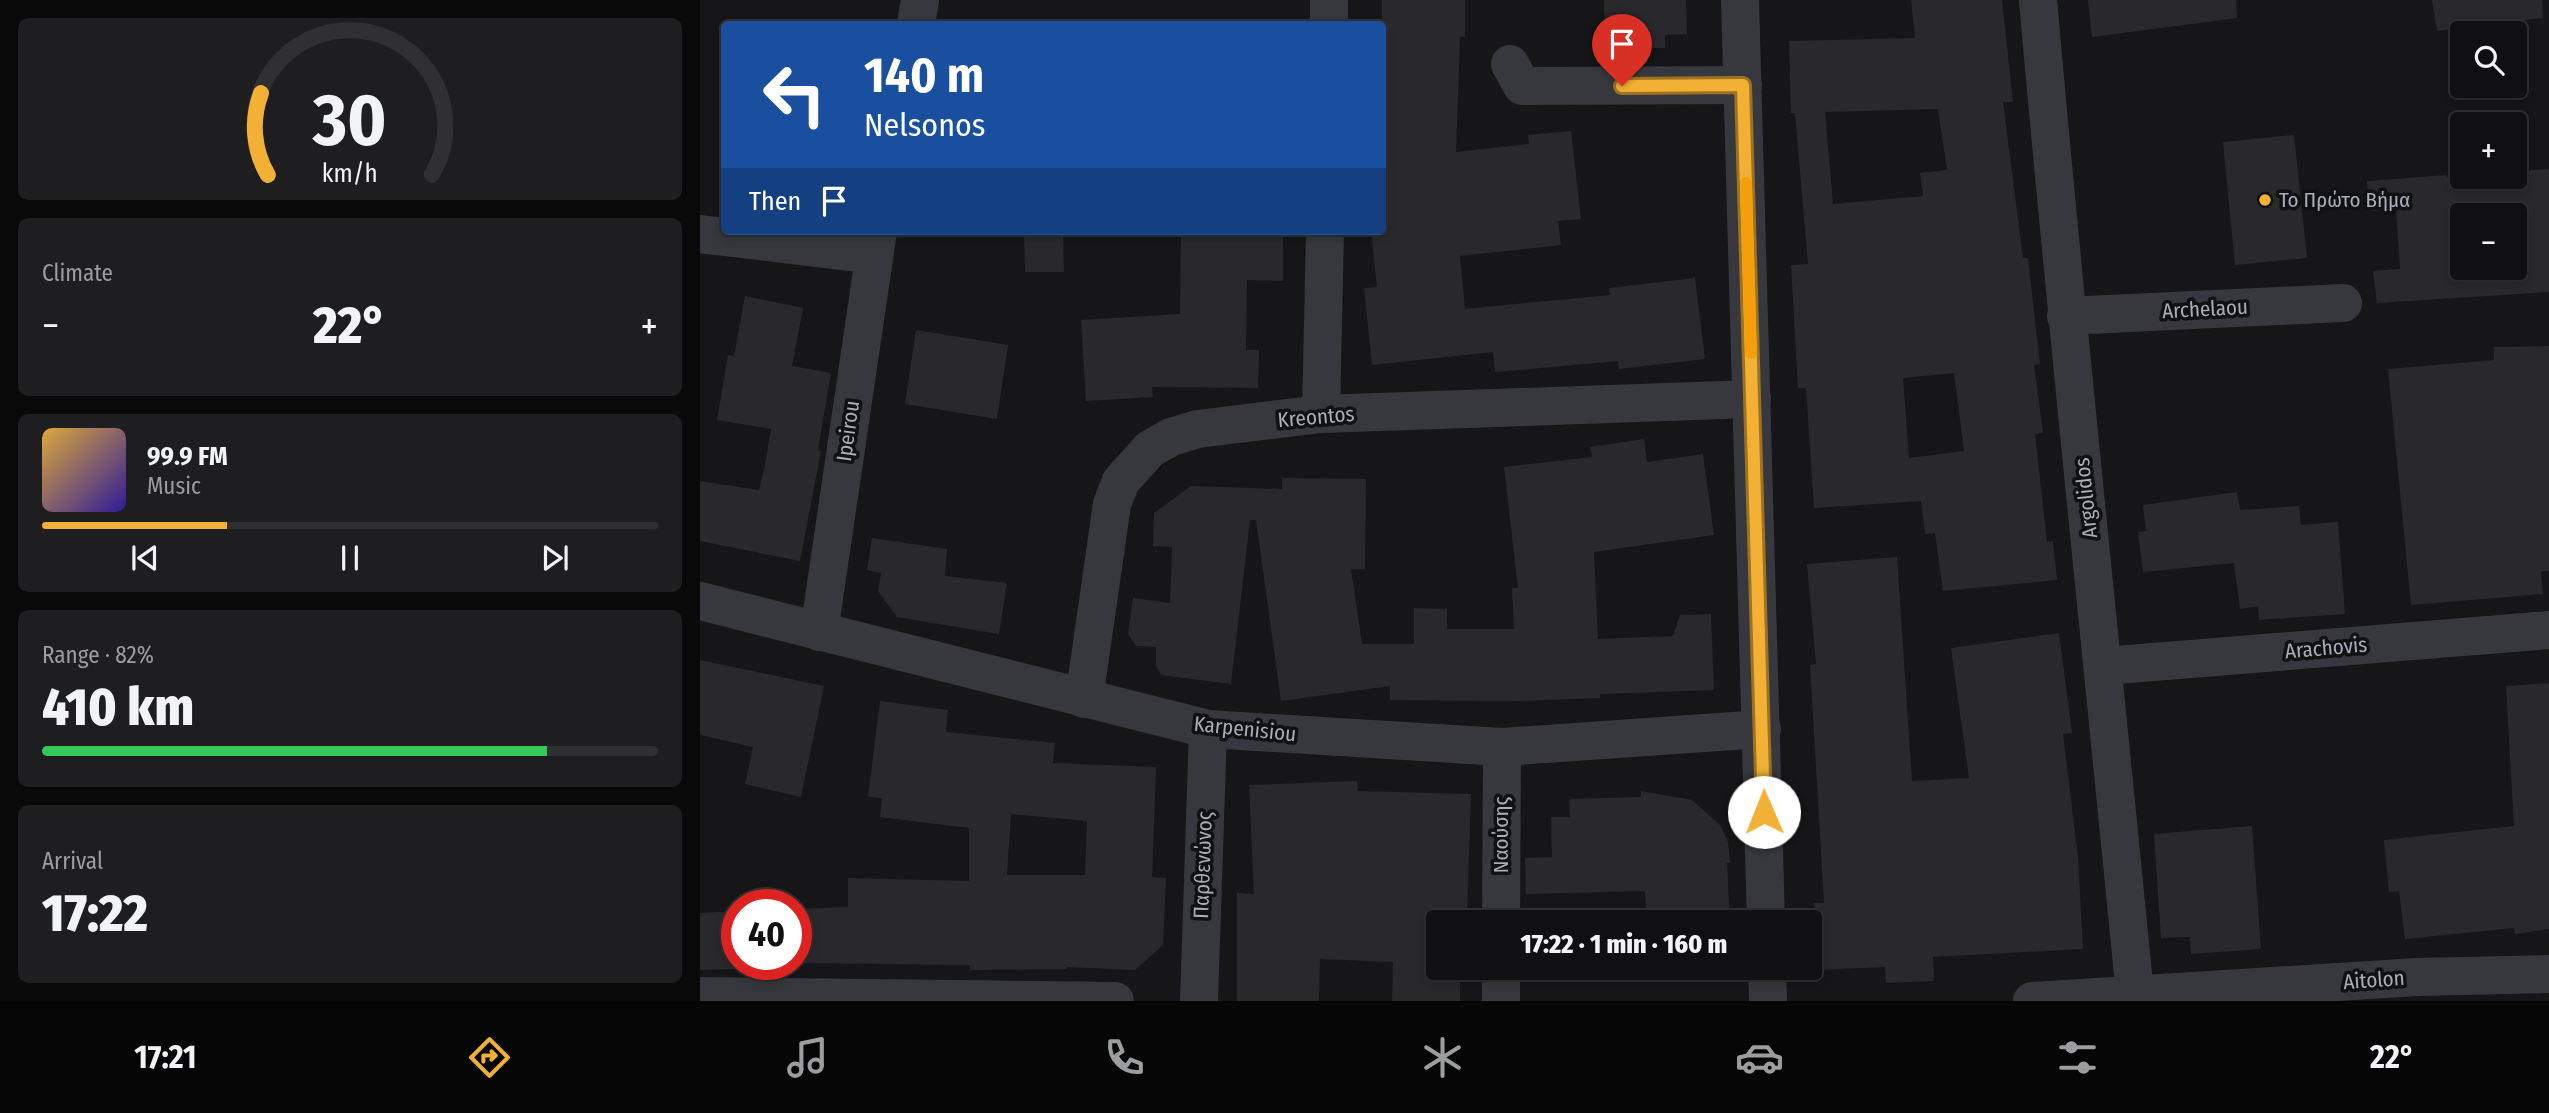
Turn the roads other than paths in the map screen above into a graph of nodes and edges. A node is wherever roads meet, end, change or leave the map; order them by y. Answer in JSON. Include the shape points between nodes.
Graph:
{"nodes":[{"id":1,"x":920,"y":0,"type":"edge"},
{"id":2,"x":1329,"y":0,"type":"edge"},
{"id":3,"x":1740,"y":0,"type":"edge"},
{"id":4,"x":2038,"y":0,"type":"edge"},
{"id":5,"x":916,"y":21,"type":"edge"},
{"id":6,"x":1329,"y":21,"type":"edge"},
{"id":7,"x":1510,"y":64,"type":"dead end"},
{"id":8,"x":1743,"y":85,"type":"junction"},
{"id":9,"x":700,"y":234,"type":"edge"},
{"id":10,"x":1325,"y":235,"type":"edge"},
{"id":11,"x":876,"y":243,"type":"edge"},
{"id":12,"x":2343,"y":303,"type":"dead end"},
{"id":13,"x":2066,"y":316,"type":"junction"},
{"id":14,"x":1752,"y":399,"type":"junction"},
{"id":15,"x":1321,"y":414,"type":"junction"},
{"id":16,"x":700,"y":601,"type":"edge"},
{"id":17,"x":2549,"y":630,"type":"edge"},
{"id":18,"x":819,"y":632,"type":"junction"},
{"id":19,"x":2104,"y":666,"type":"junction"},
{"id":20,"x":1084,"y":699,"type":"junction"},
{"id":21,"x":1208,"y":729,"type":"junction"},
{"id":22,"x":1762,"y":729,"type":"junction"},
{"id":23,"x":1502,"y":747,"type":"junction"},
{"id":24,"x":1501,"y":910,"type":"edge"},
{"id":25,"x":1766,"y":910,"type":"edge"},
{"id":26,"x":2549,"y":974,"type":"edge"},
{"id":27,"x":1501,"y":980,"type":"edge"},
{"id":28,"x":1768,"y":980,"type":"edge"},
{"id":29,"x":2135,"y":995,"type":"junction"},
{"id":30,"x":700,"y":996,"type":"edge"},
{"id":31,"x":899,"y":999,"type":"edge"},
{"id":32,"x":1115,"y":1001,"type":"edge"},
{"id":33,"x":1199,"y":1001,"type":"edge"},
{"id":34,"x":1501,"y":1001,"type":"edge"},
{"id":35,"x":1768,"y":1001,"type":"edge"},
{"id":36,"x":2032,"y":1001,"type":"edge"}],
"edges":[{"from":1,"to":5,"type":"street"},
{"from":2,"to":6,"type":"street"},
{"from":3,"to":8,"type":"street"},
{"from":4,"to":13,"type":"street","name":"Argolidos"},
{"from":7,"to":8,"type":"street","via":[[1522,86]]},
{"from":8,"to":14,"type":"street"},
{"from":9,"to":11,"type":"street"},
{"from":10,"to":15,"type":"street"},
{"from":11,"to":18,"type":"street","name":"Ipeirou"},
{"from":12,"to":13,"type":"street","name":"Archelaou"},
{"from":13,"to":19,"type":"street","name":"Argolidos"},
{"from":14,"to":15,"type":"street","name":"Kreontos"},
{"from":14,"to":22,"type":"street"},
{"from":15,"to":20,"type":"street","name":"Kreontos","via":[[1198,429],[1150,449],[1132,466],[1112,504]]},
{"from":16,"to":18,"type":"street","name":"Karpenisiou"},
{"from":17,"to":19,"type":"street","name":"Arachovis"},
{"from":18,"to":20,"type":"street","name":"Karpenisiou"},
{"from":19,"to":29,"type":"street","name":"Argolidos"},
{"from":20,"to":21,"type":"street","name":"Karpenisiou"},
{"from":21,"to":23,"type":"street","name":"Karpenisiou"},
{"from":21,"to":33,"type":"street","name":"Παρθενώνος"},
{"from":22,"to":23,"type":"street","name":"Karpenisiou"},
{"from":22,"to":25,"type":"street"},
{"from":23,"to":24,"type":"street","name":"Ναούσης"},
{"from":26,"to":29,"type":"street","name":"Aitolon","via":[[2417,977]]},
{"from":27,"to":34,"type":"street"},
{"from":28,"to":35,"type":"street"},
{"from":29,"to":36,"type":"street","name":"Aitolon"},
{"from":30,"to":31,"type":"street"},
{"from":31,"to":32,"type":"street"}]}
